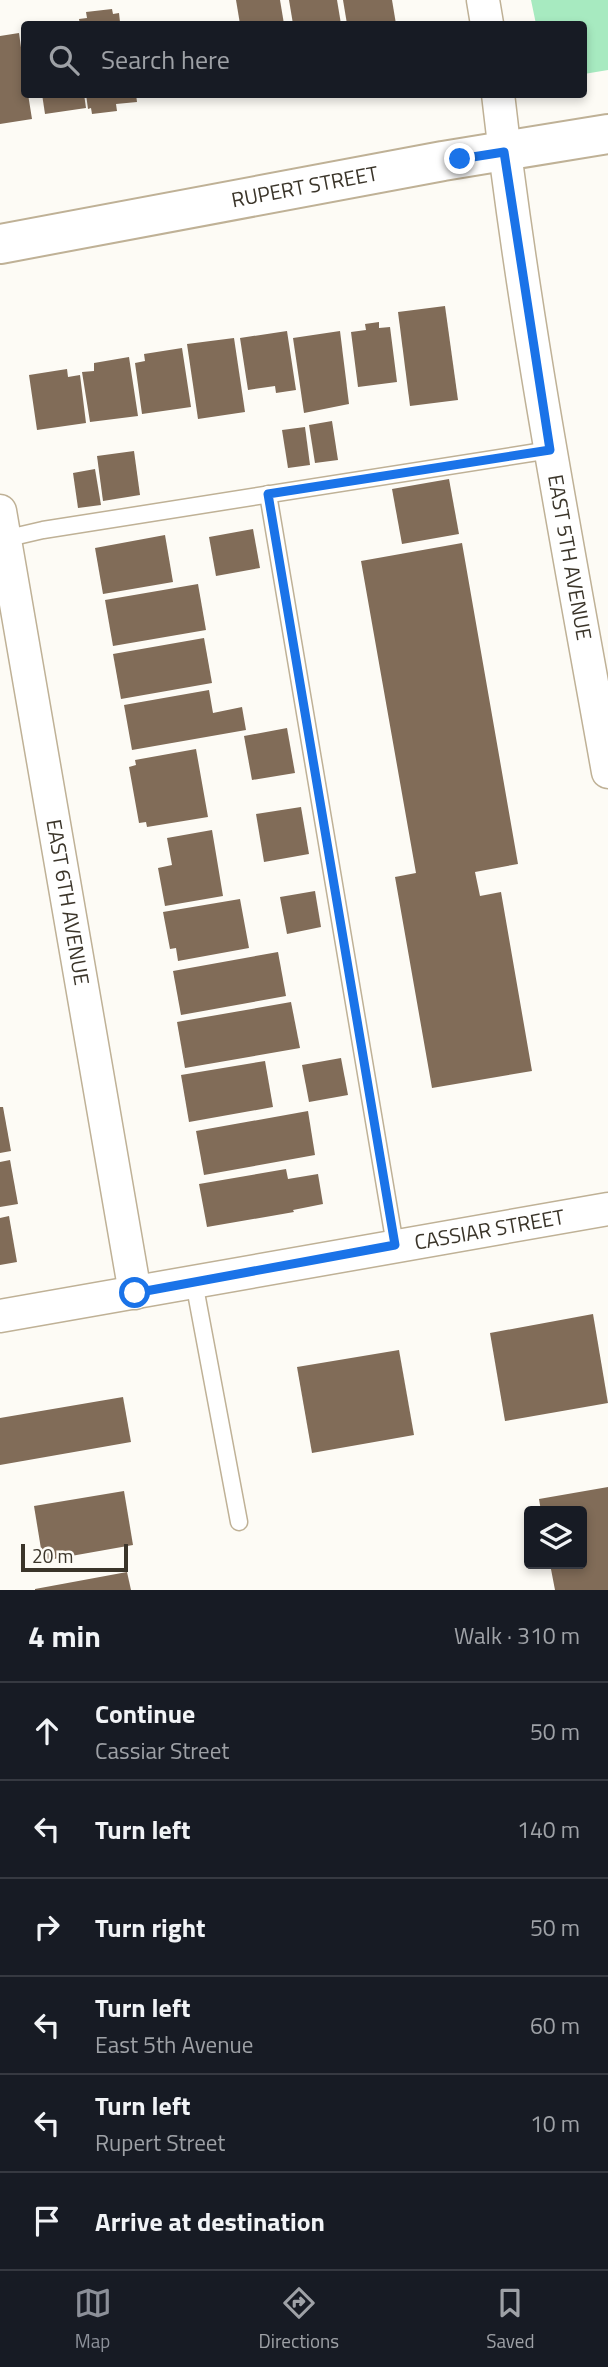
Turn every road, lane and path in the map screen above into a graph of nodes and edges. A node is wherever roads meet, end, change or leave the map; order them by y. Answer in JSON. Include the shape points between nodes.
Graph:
{"nodes":[{"id":1,"x":483,"y":0,"type":"edge"},
{"id":2,"x":486,"y":21,"type":"edge"},
{"id":3,"x":498,"y":98,"type":"edge"},
{"id":4,"x":608,"y":134,"type":"edge"},
{"id":5,"x":504,"y":152,"type":"junction"},
{"id":6,"x":0,"y":244,"type":"edge"},
{"id":7,"x":550,"y":450,"type":"junction"},
{"id":8,"x":268,"y":494,"type":"junction"},
{"id":9,"x":2,"y":530,"type":"edge"},
{"id":10,"x":608,"y":772,"type":"edge"},
{"id":11,"x":608,"y":1209,"type":"edge"},
{"id":12,"x":395,"y":1245,"type":"junction"},
{"id":13,"x":194,"y":1282,"type":"junction"},
{"id":14,"x":135,"y":1293,"type":"junction"},
{"id":15,"x":0,"y":1316,"type":"edge"},
{"id":16,"x":239,"y":1522,"type":"dead end"}],
"edges":[{"from":1,"to":2,"type":"street"},
{"from":3,"to":5,"type":"street","name":"EAST 5TH AVENUE"},
{"from":4,"to":5,"type":"main road","name":"RUPERT STREET"},
{"from":5,"to":6,"type":"main road","name":"RUPERT STREET"},
{"from":5,"to":7,"type":"street","name":"EAST 5TH AVENUE"},
{"from":7,"to":8,"type":"lane"},
{"from":7,"to":10,"type":"street","name":"EAST 5TH AVENUE"},
{"from":8,"to":9,"type":"lane","via":[[43,530]]},
{"from":8,"to":12,"type":"lane"},
{"from":9,"to":14,"type":"street","name":"EAST 6TH AVENUE"},
{"from":11,"to":12,"type":"street","name":"CASSIAR STREET"},
{"from":12,"to":13,"type":"street","name":"CASSIAR STREET"},
{"from":13,"to":14,"type":"street","name":"CASSIAR STREET"},
{"from":13,"to":16,"type":"lane"},
{"from":14,"to":15,"type":"street","name":"CASSIAR STREET"}]}
